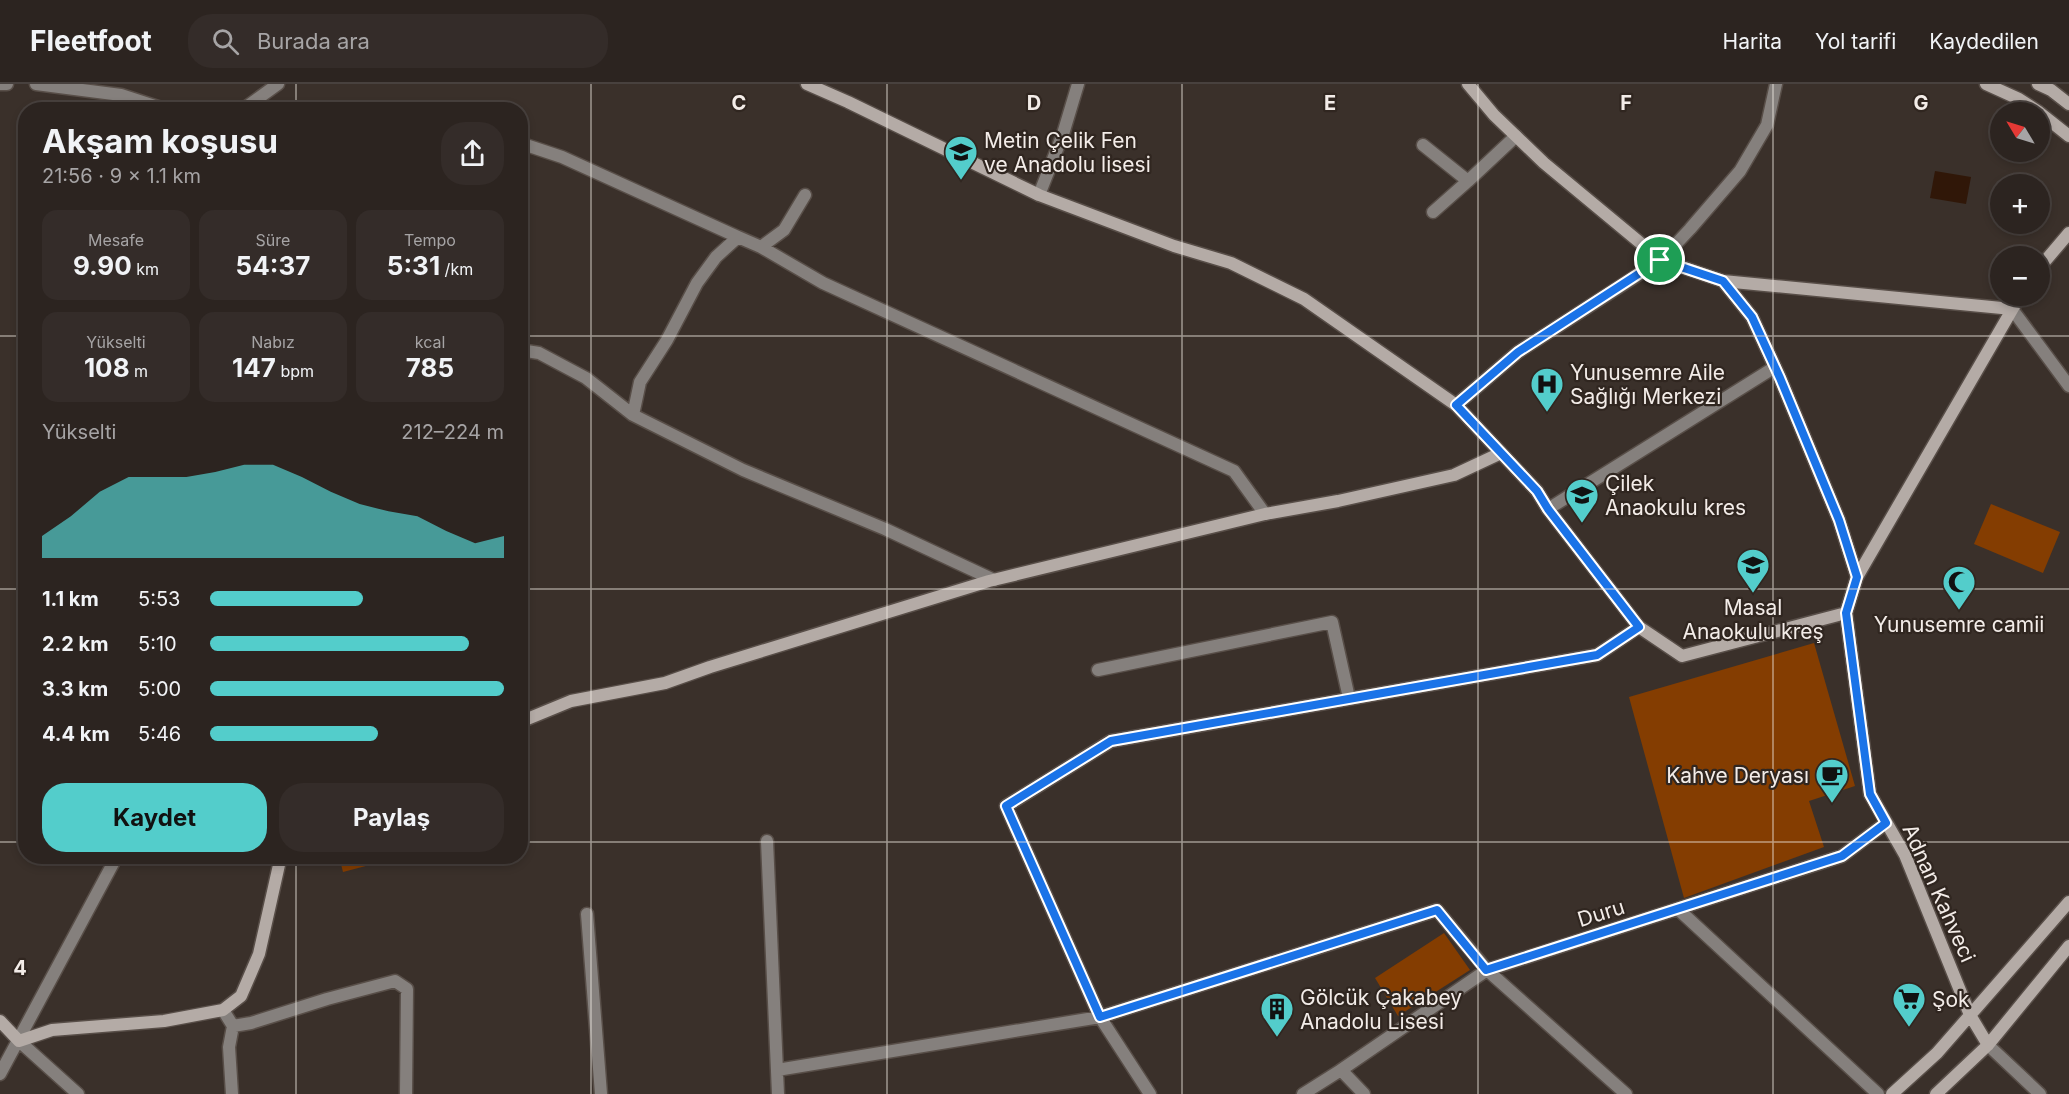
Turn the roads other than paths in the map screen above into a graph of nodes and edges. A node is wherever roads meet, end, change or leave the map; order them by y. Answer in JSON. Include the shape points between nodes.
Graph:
{"nodes":[{"id":1,"x":0,"y":84,"type":"edge"},
{"id":2,"x":7,"y":84,"type":"edge"},
{"id":3,"x":36,"y":84,"type":"edge"},
{"id":4,"x":278,"y":84,"type":"edge"},
{"id":5,"x":807,"y":84,"type":"edge"},
{"id":6,"x":1078,"y":84,"type":"edge"},
{"id":7,"x":1468,"y":84,"type":"edge"},
{"id":8,"x":1776,"y":84,"type":"edge"},
{"id":9,"x":1986,"y":84,"type":"edge"},
{"id":10,"x":2038,"y":84,"type":"edge"},
{"id":11,"x":142,"y":102,"type":"edge"},
{"id":12,"x":253,"y":102,"type":"edge"},
{"id":13,"x":2024,"y":102,"type":"edge"},
{"id":14,"x":2069,"y":104,"type":"edge"},
{"id":15,"x":2050,"y":121,"type":"edge"},
{"id":16,"x":1516,"y":136,"type":"junction"},
{"id":17,"x":2069,"y":136,"type":"edge"},
{"id":18,"x":1423,"y":145,"type":"dead end"},
{"id":19,"x":528,"y":146,"type":"edge"},
{"id":20,"x":1468,"y":181,"type":"junction"},
{"id":21,"x":805,"y":195,"type":"dead end"},
{"id":22,"x":1039,"y":195,"type":"junction"},
{"id":23,"x":1433,"y":212,"type":"dead end"},
{"id":24,"x":2069,"y":232,"type":"edge"},
{"id":25,"x":738,"y":237,"type":"junction"},
{"id":26,"x":761,"y":247,"type":"junction"},
{"id":27,"x":2050,"y":255,"type":"edge"},
{"id":28,"x":1660,"y":260,"type":"junction"},
{"id":29,"x":1723,"y":281,"type":"junction"},
{"id":30,"x":2014,"y":306,"type":"edge"},
{"id":31,"x":2012,"y":309,"type":"junction"},
{"id":32,"x":528,"y":352,"type":"edge"},
{"id":33,"x":1775,"y":367,"type":"junction"},
{"id":34,"x":2069,"y":386,"type":"edge"},
{"id":35,"x":1456,"y":405,"type":"junction"},
{"id":36,"x":633,"y":415,"type":"junction"},
{"id":37,"x":1501,"y":453,"type":"junction"},
{"id":38,"x":1548,"y":509,"type":"junction"},
{"id":39,"x":1265,"y":514,"type":"junction"},
{"id":40,"x":1857,"y":577,"type":"junction"},
{"id":41,"x":994,"y":580,"type":"junction"},
{"id":42,"x":1846,"y":613,"type":"junction"},
{"id":43,"x":1639,"y":627,"type":"junction"},
{"id":44,"x":1098,"y":670,"type":"dead end"},
{"id":45,"x":1349,"y":698,"type":"junction"},
{"id":46,"x":528,"y":719,"type":"edge"},
{"id":47,"x":1886,"y":823,"type":"junction"},
{"id":48,"x":767,"y":841,"type":"dead end"},
{"id":49,"x":113,"y":864,"type":"edge"},
{"id":50,"x":279,"y":864,"type":"edge"},
{"id":51,"x":2069,"y":902,"type":"edge"},
{"id":52,"x":1679,"y":910,"type":"junction"},
{"id":53,"x":587,"y":914,"type":"dead end"},
{"id":54,"x":2069,"y":946,"type":"edge"},
{"id":55,"x":1486,"y":970,"type":"junction"},
{"id":56,"x":223,"y":1010,"type":"junction"},
{"id":57,"x":1970,"y":1015,"type":"junction"},
{"id":58,"x":1100,"y":1017,"type":"junction"},
{"id":59,"x":0,"y":1021,"type":"edge"},
{"id":60,"x":233,"y":1026,"type":"junction"},
{"id":61,"x":19,"y":1041,"type":"junction"},
{"id":62,"x":1988,"y":1045,"type":"junction"},
{"id":63,"x":777,"y":1070,"type":"junction"},
{"id":64,"x":1341,"y":1070,"type":"junction"},
{"id":65,"x":0,"y":1074,"type":"edge"},
{"id":66,"x":78,"y":1094,"type":"edge"},
{"id":67,"x":232,"y":1094,"type":"edge"},
{"id":68,"x":406,"y":1094,"type":"edge"},
{"id":69,"x":601,"y":1094,"type":"edge"},
{"id":70,"x":778,"y":1094,"type":"edge"},
{"id":71,"x":1150,"y":1094,"type":"edge"},
{"id":72,"x":1303,"y":1094,"type":"edge"},
{"id":73,"x":1364,"y":1094,"type":"edge"},
{"id":74,"x":1626,"y":1094,"type":"edge"},
{"id":75,"x":1878,"y":1094,"type":"edge"},
{"id":76,"x":1892,"y":1094,"type":"edge"},
{"id":77,"x":1936,"y":1094,"type":"edge"},
{"id":78,"x":2040,"y":1094,"type":"edge"}],
"edges":[{"from":1,"to":2,"type":"street"},
{"from":3,"to":11,"type":"street","via":[[121,95]]},
{"from":4,"to":12,"type":"street"},
{"from":5,"to":22,"type":"street"},
{"from":6,"to":22,"type":"street"},
{"from":7,"to":16,"type":"street"},
{"from":8,"to":28,"type":"street","via":[[1767,124],[1740,171]]},
{"from":9,"to":13,"type":"street"},
{"from":10,"to":14,"type":"street"},
{"from":15,"to":17,"type":"street"},
{"from":16,"to":20,"type":"street"},
{"from":16,"to":28,"type":"street"},
{"from":18,"to":20,"type":"street"},
{"from":19,"to":25,"type":"street","via":[[562,157]]},
{"from":20,"to":23,"type":"street"},
{"from":21,"to":26,"type":"street","via":[[784,230]]},
{"from":22,"to":35,"type":"street","via":[[1174,246],[1231,263],[1293,294]]},
{"from":24,"to":27,"type":"street"},
{"from":25,"to":26,"type":"street"},
{"from":25,"to":36,"type":"street","via":[[716,257],[697,283],[640,382]]},
{"from":26,"to":39,"type":"street","via":[[823,283],[1234,471]]},
{"from":28,"to":29,"type":"street"},
{"from":28,"to":35,"type":"street","via":[[1518,352]]},
{"from":29,"to":31,"type":"street"},
{"from":29,"to":33,"type":"street","via":[[1752,317]]},
{"from":30,"to":31,"type":"street","name":"Adnan Kahveci"},
{"from":31,"to":34,"type":"street"},
{"from":31,"to":40,"type":"street","name":"Adnan Kahveci"},
{"from":32,"to":36,"type":"street","via":[[539,353],[585,378]]},
{"from":33,"to":38,"type":"street"},
{"from":33,"to":40,"type":"street","via":[[1839,520]]},
{"from":35,"to":37,"type":"street"},
{"from":36,"to":41,"type":"street","via":[[743,470]]},
{"from":37,"to":38,"type":"street","via":[[1537,491]]},
{"from":37,"to":39,"type":"street","via":[[1454,475]]},
{"from":38,"to":43,"type":"street"},
{"from":39,"to":41,"type":"street"},
{"from":40,"to":42,"type":"street","name":"Adnan Kahveci"},
{"from":41,"to":46,"type":"street","via":[[665,683],[571,702]]},
{"from":42,"to":43,"type":"street","via":[[1682,656]]},
{"from":42,"to":47,"type":"street","name":"Adnan Kahveci","via":[[1870,794]]},
{"from":43,"to":45,"type":"street","via":[[1597,655]]},
{"from":44,"to":45,"type":"street","via":[[1332,622]]},
{"from":45,"to":58,"type":"street","via":[[1111,741],[1006,806]]},
{"from":47,"to":52,"type":"street","name":"Duru","via":[[1842,856]]},
{"from":47,"to":57,"type":"street","name":"Adnan Kahveci","via":[[1905,855]]},
{"from":48,"to":63,"type":"street"},
{"from":49,"to":61,"type":"street"},
{"from":50,"to":56,"type":"street","via":[[259,954],[241,996]]},
{"from":51,"to":57,"type":"street"},
{"from":52,"to":55,"type":"street","name":"Duru"},
{"from":52,"to":75,"type":"street"},
{"from":53,"to":69,"type":"street"},
{"from":54,"to":62,"type":"street"},
{"from":55,"to":58,"type":"street","via":[[1437,910]]},
{"from":55,"to":64,"type":"street","name":"Duru"},
{"from":55,"to":74,"type":"street"},
{"from":56,"to":60,"type":"street"},
{"from":56,"to":61,"type":"street","via":[[164,1021],[52,1030]]},
{"from":57,"to":62,"type":"street","name":"Adnan Kahveci"},
{"from":57,"to":76,"type":"street","via":[[1937,1053]]},
{"from":58,"to":63,"type":"street"},
{"from":58,"to":71,"type":"street"},
{"from":59,"to":61,"type":"street"},
{"from":60,"to":67,"type":"street","via":[[229,1047]]},
{"from":60,"to":68,"type":"street","via":[[395,981],[407,989]]},
{"from":61,"to":65,"type":"street"},
{"from":61,"to":66,"type":"street"},
{"from":62,"to":77,"type":"street"},
{"from":62,"to":78,"type":"street"},
{"from":63,"to":70,"type":"street"},
{"from":64,"to":72,"type":"street","name":"Duru"},
{"from":64,"to":73,"type":"street"}]}
